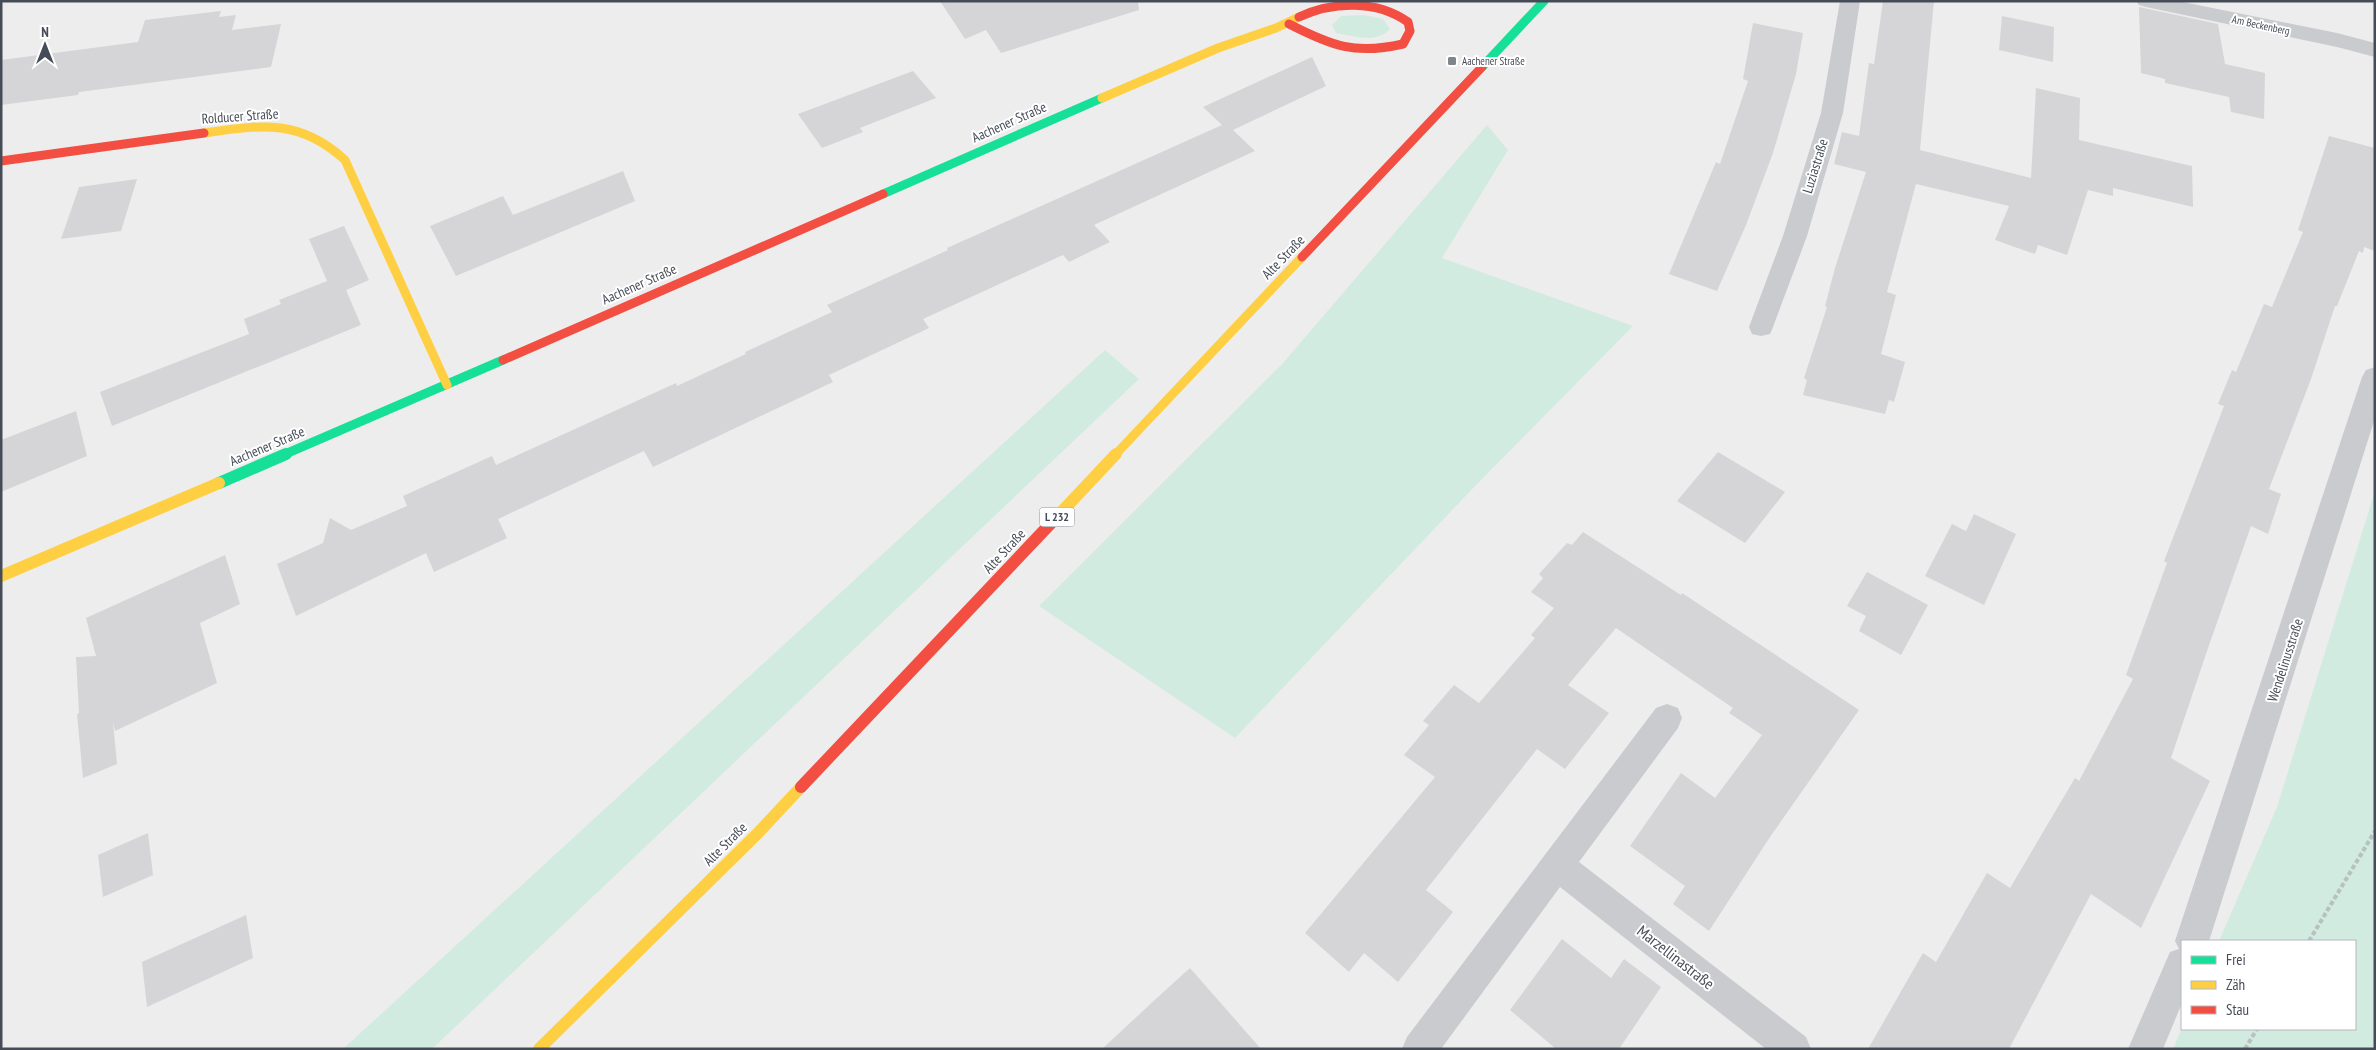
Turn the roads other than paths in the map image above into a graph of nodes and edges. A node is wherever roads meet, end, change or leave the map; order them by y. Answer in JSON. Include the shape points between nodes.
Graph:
{"nodes":[{"id":1,"x":1544,"y":1,"type":"edge"},
{"id":2,"x":1850,"y":1,"type":"edge"},
{"id":3,"x":2146,"y":1,"type":"edge"},
{"id":4,"x":1289,"y":24,"type":"junction"},
{"id":5,"x":2375,"y":50,"type":"edge"},
{"id":6,"x":1,"y":161,"type":"edge"},
{"id":7,"x":1761,"y":326,"type":"dead end"},
{"id":8,"x":2375,"y":378,"type":"edge"},
{"id":9,"x":447,"y":385,"type":"junction"},
{"id":10,"x":1,"y":576,"type":"edge"},
{"id":11,"x":1668,"y":718,"type":"dead end"},
{"id":12,"x":1558,"y":866,"type":"junction"},
{"id":13,"x":2192,"y":940,"type":"edge"},
{"id":14,"x":2181,"y":966,"type":"edge"},
{"id":15,"x":540,"y":1049,"type":"edge"},
{"id":16,"x":1419,"y":1049,"type":"edge"},
{"id":17,"x":1794,"y":1049,"type":"edge"},
{"id":18,"x":2145,"y":1049,"type":"edge"}],
"edges":[{"from":1,"to":15,"type":"street","name":"Alte Straße","number":"L 232","via":[[759,832]]},
{"from":2,"to":7,"type":"street","name":"Luziastraße","via":[[1832,113],[1794,236]]},
{"from":3,"to":5,"type":"street","name":"Am Beckenberg"},
{"from":4,"to":4,"type":"street","name":"Aachener Straße","via":[[1305,14],[1330,6],[1360,4],[1390,10],[1408,22],[1410,32],[1403,44],[1374,50],[1332,43]]},
{"from":4,"to":9,"type":"street","name":"Aachener Straße","via":[[1195,57]]},
{"from":6,"to":9,"type":"street","name":"Rolducer Straße","via":[[232,129],[295,128],[314,135],[345,160]]},
{"from":8,"to":13,"type":"street","name":"Wendelinusstraße"},
{"from":9,"to":10,"type":"street","name":"Aachener Straße"},
{"from":11,"to":12,"type":"street"},
{"from":12,"to":16,"type":"street"},
{"from":12,"to":17,"type":"street","name":"Marzellinastraße"},
{"from":14,"to":18,"type":"street"}]}
